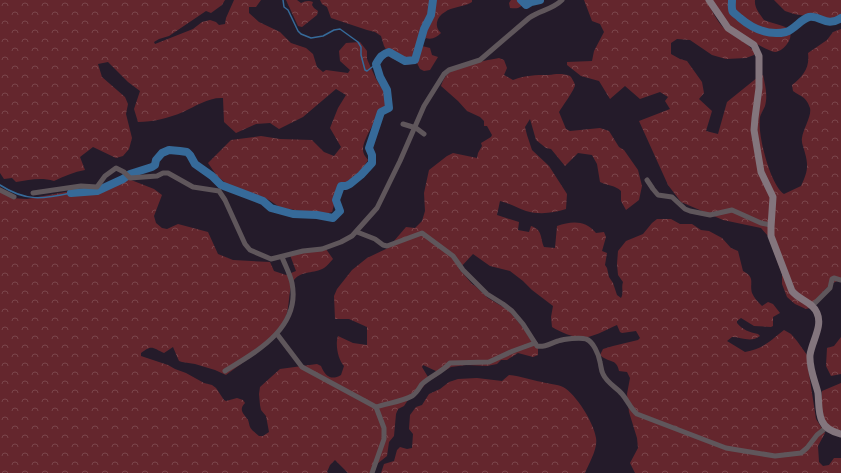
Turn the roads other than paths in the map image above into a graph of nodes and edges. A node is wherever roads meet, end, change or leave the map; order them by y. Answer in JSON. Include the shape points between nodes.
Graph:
{"nodes":[{"id":1,"x":562,"y":0,"type":"edge"},
{"id":2,"x":709,"y":0,"type":"edge"},
{"id":3,"x":403,"y":124,"type":"dead end"},
{"id":4,"x":414,"y":128,"type":"junction"},
{"id":5,"x":424,"y":134,"type":"dead end"},
{"id":6,"x":647,"y":180,"type":"dead end"},
{"id":7,"x":0,"y":190,"type":"edge"},
{"id":8,"x":33,"y":193,"type":"dead end"},
{"id":9,"x":14,"y":196,"type":"dead end"},
{"id":10,"x":771,"y":226,"type":"junction"},
{"id":11,"x":357,"y":232,"type":"junction"},
{"id":12,"x":282,"y":257,"type":"junction"},
{"id":13,"x":841,"y":280,"type":"edge"},
{"id":14,"x":812,"y":306,"type":"junction"},
{"id":15,"x":277,"y":334,"type":"junction"},
{"id":16,"x":535,"y":343,"type":"junction"},
{"id":17,"x":225,"y":371,"type":"dead end"},
{"id":18,"x":376,"y":407,"type":"junction"},
{"id":19,"x":827,"y":427,"type":"junction"},
{"id":20,"x":841,"y":434,"type":"edge"},
{"id":21,"x":372,"y":473,"type":"edge"}],
"edges":[{"from":1,"to":4,"type":"street","via":[[553,8],[529,18],[480,60],[447,72],[424,106]]},
{"from":2,"to":10,"type":"street","via":[[728,28],[754,45],[759,56],[759,88],[754,130],[762,172],[773,197]]},
{"from":3,"to":4,"type":"street"},
{"from":4,"to":5,"type":"street"},
{"from":4,"to":11,"type":"street","via":[[377,208]]},
{"from":6,"to":10,"type":"street","via":[[658,195],[672,198],[690,211],[710,215],[732,210]]},
{"from":7,"to":9,"type":"street"},
{"from":8,"to":12,"type":"street","via":[[81,186],[97,187],[105,176],[116,168],[130,178],[168,173],[193,187],[219,191],[247,248],[271,259]]},
{"from":10,"to":14,"type":"street","via":[[773,243],[791,288],[797,296]]},
{"from":11,"to":12,"type":"street","via":[[330,247]]},
{"from":11,"to":16,"type":"street","via":[[387,246],[422,233],[453,256],[487,294],[512,311]]},
{"from":12,"to":15,"type":"street","via":[[292,284],[292,300],[288,316]]},
{"from":13,"to":14,"type":"street","via":[[834,278],[830,288]]},
{"from":14,"to":19,"type":"street","via":[[818,318],[810,356],[811,365],[818,393],[820,417]]},
{"from":15,"to":17,"type":"street","via":[[268,343]]},
{"from":15,"to":18,"type":"street","via":[[302,367]]},
{"from":16,"to":18,"type":"street","via":[[489,362],[450,364],[423,383],[413,396]]},
{"from":16,"to":19,"type":"street","via":[[539,347],[563,340],[589,341],[599,355],[602,374],[622,393],[637,414],[726,448],[775,456],[795,455],[803,452]]},
{"from":18,"to":21,"type":"street","via":[[383,424],[384,439]]},
{"from":19,"to":20,"type":"street"}]}
